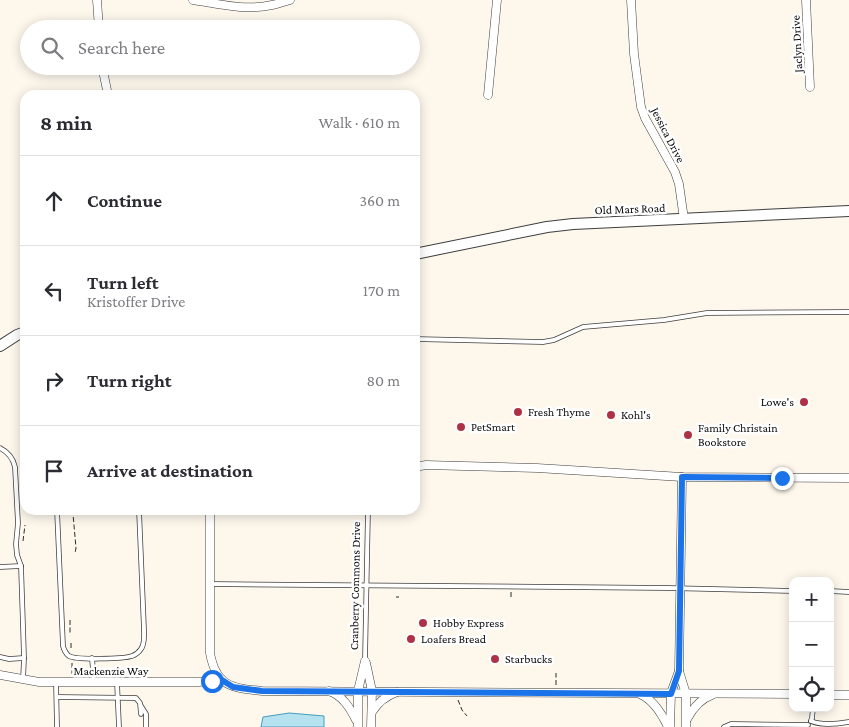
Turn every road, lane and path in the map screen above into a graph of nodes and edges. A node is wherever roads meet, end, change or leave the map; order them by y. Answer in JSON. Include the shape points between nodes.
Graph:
{"nodes":[{"id":1,"x":97,"y":0,"type":"edge"},
{"id":2,"x":193,"y":0,"type":"edge"},
{"id":3,"x":290,"y":0,"type":"edge"},
{"id":4,"x":497,"y":0,"type":"edge"},
{"id":5,"x":632,"y":0,"type":"edge"},
{"id":6,"x":806,"y":0,"type":"edge"},
{"id":7,"x":98,"y":20,"type":"edge"},
{"id":8,"x":104,"y":75,"type":"edge"},
{"id":9,"x":810,"y":87,"type":"dead end"},
{"id":10,"x":107,"y":90,"type":"edge"},
{"id":11,"x":488,"y":95,"type":"dead end"},
{"id":12,"x":849,"y":211,"type":"edge"},
{"id":13,"x":684,"y":219,"type":"junction"},
{"id":14,"x":420,"y":253,"type":"edge"},
{"id":15,"x":849,"y":312,"type":"edge"},
{"id":16,"x":20,"y":334,"type":"edge"},
{"id":17,"x":420,"y":339,"type":"edge"},
{"id":18,"x":0,"y":346,"type":"edge"},
{"id":19,"x":0,"y":448,"type":"edge"},
{"id":20,"x":420,"y":467,"type":"edge"},
{"id":21,"x":682,"y":477,"type":"junction"},
{"id":22,"x":849,"y":478,"type":"edge"},
{"id":23,"x":57,"y":515,"type":"edge"},
{"id":24,"x":73,"y":515,"type":"edge"},
{"id":25,"x":139,"y":515,"type":"edge"},
{"id":26,"x":210,"y":515,"type":"edge"},
{"id":27,"x":368,"y":515,"type":"edge"},
{"id":28,"x":74,"y":553,"type":"dead end"},
{"id":29,"x":21,"y":566,"type":"junction"},
{"id":30,"x":0,"y":567,"type":"edge"},
{"id":31,"x":211,"y":584,"type":"junction"},
{"id":32,"x":366,"y":585,"type":"junction"},
{"id":33,"x":680,"y":588,"type":"junction"},
{"id":34,"x":789,"y":591,"type":"edge"},
{"id":35,"x":511,"y":592,"type":"dead end"},
{"id":36,"x":834,"y":592,"type":"edge"},
{"id":37,"x":849,"y":592,"type":"edge"},
{"id":38,"x":396,"y":597,"type":"dead end"},
{"id":39,"x":399,"y":597,"type":"dead end"},
{"id":40,"x":511,"y":599,"type":"dead end"},
{"id":41,"x":70,"y":620,"type":"dead end"},
{"id":42,"x":70,"y":633,"type":"dead end"},
{"id":43,"x":71,"y":643,"type":"dead end"},
{"id":44,"x":71,"y":650,"type":"dead end"},
{"id":45,"x":0,"y":657,"type":"edge"},
{"id":46,"x":24,"y":658,"type":"junction"},
{"id":47,"x":92,"y":658,"type":"junction"},
{"id":48,"x":365,"y":661,"type":"junction"},
{"id":49,"x":72,"y":662,"type":"dead end"},
{"id":50,"x":679,"y":671,"type":"junction"},
{"id":51,"x":72,"y":674,"type":"dead end"},
{"id":52,"x":0,"y":676,"type":"edge"},
{"id":53,"x":23,"y":680,"type":"junction"},
{"id":54,"x":222,"y":680,"type":"junction"},
{"id":55,"x":56,"y":682,"type":"junction"},
{"id":56,"x":94,"y":682,"type":"junction"},
{"id":57,"x":117,"y":682,"type":"junction"},
{"id":58,"x":327,"y":691,"type":"junction"},
{"id":59,"x":358,"y":691,"type":"junction"},
{"id":60,"x":372,"y":691,"type":"junction"},
{"id":61,"x":402,"y":691,"type":"junction"},
{"id":62,"x":636,"y":693,"type":"junction"},
{"id":63,"x":671,"y":694,"type":"junction"},
{"id":64,"x":686,"y":694,"type":"junction"},
{"id":65,"x":715,"y":694,"type":"junction"},
{"id":66,"x":789,"y":694,"type":"edge"},
{"id":67,"x":834,"y":694,"type":"edge"},
{"id":68,"x":849,"y":695,"type":"edge"},
{"id":69,"x":57,"y":697,"type":"junction"},
{"id":70,"x":117,"y":697,"type":"junction"},
{"id":71,"x":457,"y":697,"type":"dead end"},
{"id":72,"x":140,"y":702,"type":"junction"},
{"id":73,"x":372,"y":712,"type":"junction"},
{"id":74,"x":140,"y":714,"type":"dead end"},
{"id":75,"x":466,"y":716,"type":"dead end"},
{"id":76,"x":849,"y":722,"type":"edge"},
{"id":77,"x":686,"y":724,"type":"edge"},
{"id":78,"x":809,"y":724,"type":"edge"},
{"id":79,"x":358,"y":725,"type":"edge"},
{"id":80,"x":839,"y":725,"type":"edge"},
{"id":81,"x":57,"y":727,"type":"edge"},
{"id":82,"x":119,"y":727,"type":"edge"},
{"id":83,"x":146,"y":727,"type":"edge"},
{"id":84,"x":371,"y":727,"type":"edge"},
{"id":85,"x":669,"y":727,"type":"edge"},
{"id":86,"x":724,"y":727,"type":"edge"}],
"edges":[{"from":1,"to":7,"type":"street"},
{"from":2,"to":3,"type":"street","via":[[239,7],[271,6]]},
{"from":4,"to":11,"type":"street"},
{"from":5,"to":13,"type":"street","name":"Jessica Drive","via":[[634,54],[641,106],[675,172]]},
{"from":6,"to":9,"type":"street","name":"Jaclyn Drive"},
{"from":8,"to":10,"type":"street"},
{"from":12,"to":13,"type":"street","name":"Old Mars Road"},
{"from":13,"to":14,"type":"street","name":"Old Mars Road","via":[[547,227]]},
{"from":15,"to":17,"type":"lane","via":[[707,312],[664,320],[583,327],[543,342]]},
{"from":16,"to":18,"type":"street"},
{"from":19,"to":29,"type":"lane","via":[[14,461],[18,523],[16,544]]},
{"from":20,"to":21,"type":"street"},
{"from":21,"to":22,"type":"street"},
{"from":21,"to":33,"type":"street"},
{"from":23,"to":47,"type":"lane","via":[[64,650],[68,656]]},
{"from":24,"to":28,"type":"path"},
{"from":25,"to":47,"type":"lane","via":[[143,646],[131,656]]},
{"from":26,"to":31,"type":"street"},
{"from":27,"to":32,"type":"lane","name":"Cranberry Commons Drive"},
{"from":29,"to":30,"type":"lane"},
{"from":29,"to":46,"type":"lane"},
{"from":31,"to":32,"type":"lane"},
{"from":31,"to":54,"type":"street","via":[[210,653]]},
{"from":32,"to":33,"type":"lane"},
{"from":32,"to":48,"type":"lane","name":"Cranberry Commons Drive"},
{"from":33,"to":34,"type":"lane"},
{"from":33,"to":50,"type":"street"},
{"from":35,"to":40,"type":"path"},
{"from":36,"to":37,"type":"lane"},
{"from":38,"to":39,"type":"path"},
{"from":41,"to":42,"type":"path"},
{"from":43,"to":44,"type":"path"},
{"from":45,"to":46,"type":"lane"},
{"from":46,"to":53,"type":"lane"},
{"from":47,"to":56,"type":"lane"},
{"from":48,"to":59,"type":"street","name":"Cranberry Commons Drive"},
{"from":48,"to":60,"type":"street","name":"Cranberry Commons Drive"},
{"from":49,"to":51,"type":"path"},
{"from":50,"to":63,"type":"street"},
{"from":50,"to":64,"type":"street"},
{"from":52,"to":53,"type":"street","name":"Mackenzie Way"},
{"from":53,"to":55,"type":"street","name":"Mackenzie Way"},
{"from":54,"to":57,"type":"street","name":"Mackenzie Way"},
{"from":54,"to":58,"type":"street","via":[[233,687],[262,691]]},
{"from":55,"to":56,"type":"street","name":"Mackenzie Way"},
{"from":55,"to":69,"type":"lane"},
{"from":56,"to":57,"type":"street","name":"Mackenzie Way"},
{"from":57,"to":70,"type":"lane"},
{"from":58,"to":59,"type":"street"},
{"from":58,"to":79,"type":"street","via":[[346,702]]},
{"from":59,"to":60,"type":"street"},
{"from":59,"to":79,"type":"street","name":"Cranberry Commons Drive"},
{"from":60,"to":61,"type":"street"},
{"from":60,"to":73,"type":"street","name":"Cranberry Commons Drive"},
{"from":61,"to":62,"type":"street"},
{"from":61,"to":73,"type":"street","via":[[378,702]]},
{"from":62,"to":63,"type":"street"},
{"from":62,"to":85,"type":"street","via":[[655,705]]},
{"from":63,"to":64,"type":"street"},
{"from":63,"to":85,"type":"street"},
{"from":64,"to":65,"type":"street"},
{"from":64,"to":77,"type":"street"},
{"from":65,"to":66,"type":"street"},
{"from":65,"to":77,"type":"street","via":[[706,697],[692,710]]},
{"from":67,"to":68,"type":"street"},
{"from":69,"to":70,"type":"lane"},
{"from":69,"to":81,"type":"lane"},
{"from":70,"to":72,"type":"lane","via":[[136,698]]},
{"from":70,"to":82,"type":"lane"},
{"from":71,"to":75,"type":"path"},
{"from":72,"to":74,"type":"lane"},
{"from":72,"to":83,"type":"lane","via":[[146,714]]},
{"from":73,"to":84,"type":"street","name":"Cranberry Commons Drive"},
{"from":76,"to":80,"type":"lane"},
{"from":78,"to":80,"type":"lane"},
{"from":78,"to":86,"type":"lane","via":[[731,724]]}]}
